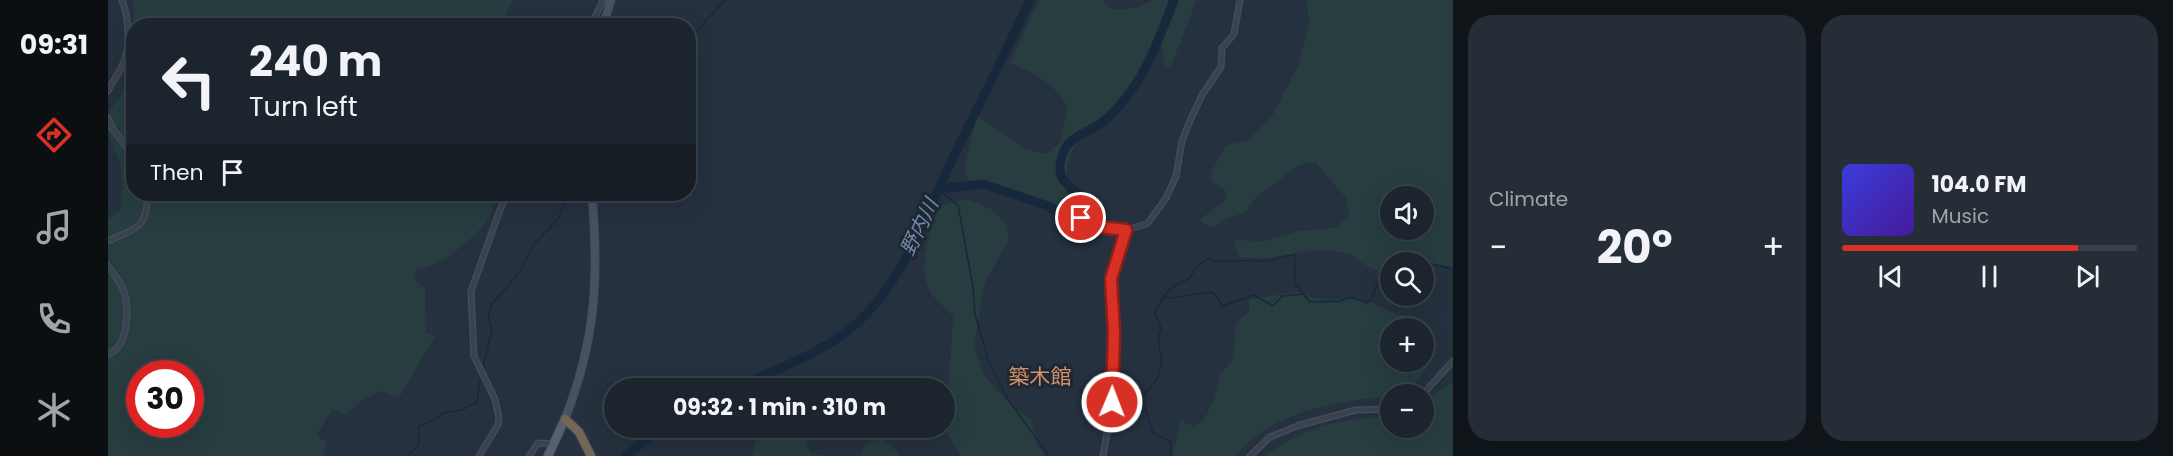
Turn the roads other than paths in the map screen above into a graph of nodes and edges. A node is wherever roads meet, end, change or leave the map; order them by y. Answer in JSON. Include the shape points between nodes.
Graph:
{"nodes":[{"id":1,"x":122,"y":0,"type":"edge"},
{"id":2,"x":603,"y":0,"type":"edge"},
{"id":3,"x":611,"y":0,"type":"edge"},
{"id":4,"x":1239,"y":0,"type":"edge"},
{"id":5,"x":595,"y":18,"type":"edge"},
{"id":6,"x":605,"y":18,"type":"edge"},
{"id":7,"x":108,"y":91,"type":"edge"},
{"id":8,"x":108,"y":118,"type":"edge"},
{"id":9,"x":126,"y":147,"type":"edge"},
{"id":10,"x":147,"y":201,"type":"edge"},
{"id":11,"x":505,"y":201,"type":"edge"},
{"id":12,"x":592,"y":201,"type":"edge"},
{"id":13,"x":1081,"y":218,"type":"dead end"},
{"id":14,"x":1126,"y":230,"type":"junction"},
{"id":15,"x":108,"y":241,"type":"edge"},
{"id":16,"x":108,"y":266,"type":"edge"},
{"id":17,"x":108,"y":354,"type":"edge"},
{"id":18,"x":1453,"y":361,"type":"edge"},
{"id":19,"x":1432,"y":384,"type":"edge"},
{"id":20,"x":1380,"y":409,"type":"edge"},
{"id":21,"x":565,"y":420,"type":"junction"},
{"id":22,"x":553,"y":444,"type":"junction"},
{"id":23,"x":479,"y":456,"type":"edge"},
{"id":24,"x":529,"y":456,"type":"edge"},
{"id":25,"x":548,"y":456,"type":"edge"},
{"id":26,"x":591,"y":456,"type":"edge"},
{"id":27,"x":1103,"y":456,"type":"edge"},
{"id":28,"x":1250,"y":456,"type":"edge"}],
"edges":[{"from":1,"to":7,"type":"street","via":[[126,10],[126,54]]},
{"from":2,"to":5,"type":"street"},
{"from":3,"to":6,"type":"main road"},
{"from":4,"to":14,"type":"street","via":[[1234,34],[1222,48],[1221,67],[1189,123],[1176,176],[1166,198],[1147,224]]},
{"from":8,"to":9,"type":"street"},
{"from":10,"to":15,"type":"street","via":[[146,215],[137,228]]},
{"from":11,"to":23,"type":"street","via":[[471,291],[474,356],[495,399],[499,418]]},
{"from":12,"to":21,"type":"main road","via":[[596,263],[593,324]]},
{"from":13,"to":14,"type":"street","via":[[1090,226]]},
{"from":14,"to":27,"type":"street","via":[[1111,279],[1112,402]]},
{"from":16,"to":17,"type":"street","via":[[122,286],[126,310],[123,337],[118,348]]},
{"from":18,"to":19,"type":"street"},
{"from":20,"to":28,"type":"street","via":[[1356,410],[1300,424],[1270,437]]},
{"from":21,"to":22,"type":"main road"},
{"from":21,"to":26,"type":"highway","via":[[579,432]]},
{"from":22,"to":24,"type":"street","via":[[538,443]]},
{"from":22,"to":25,"type":"main road"}]}
